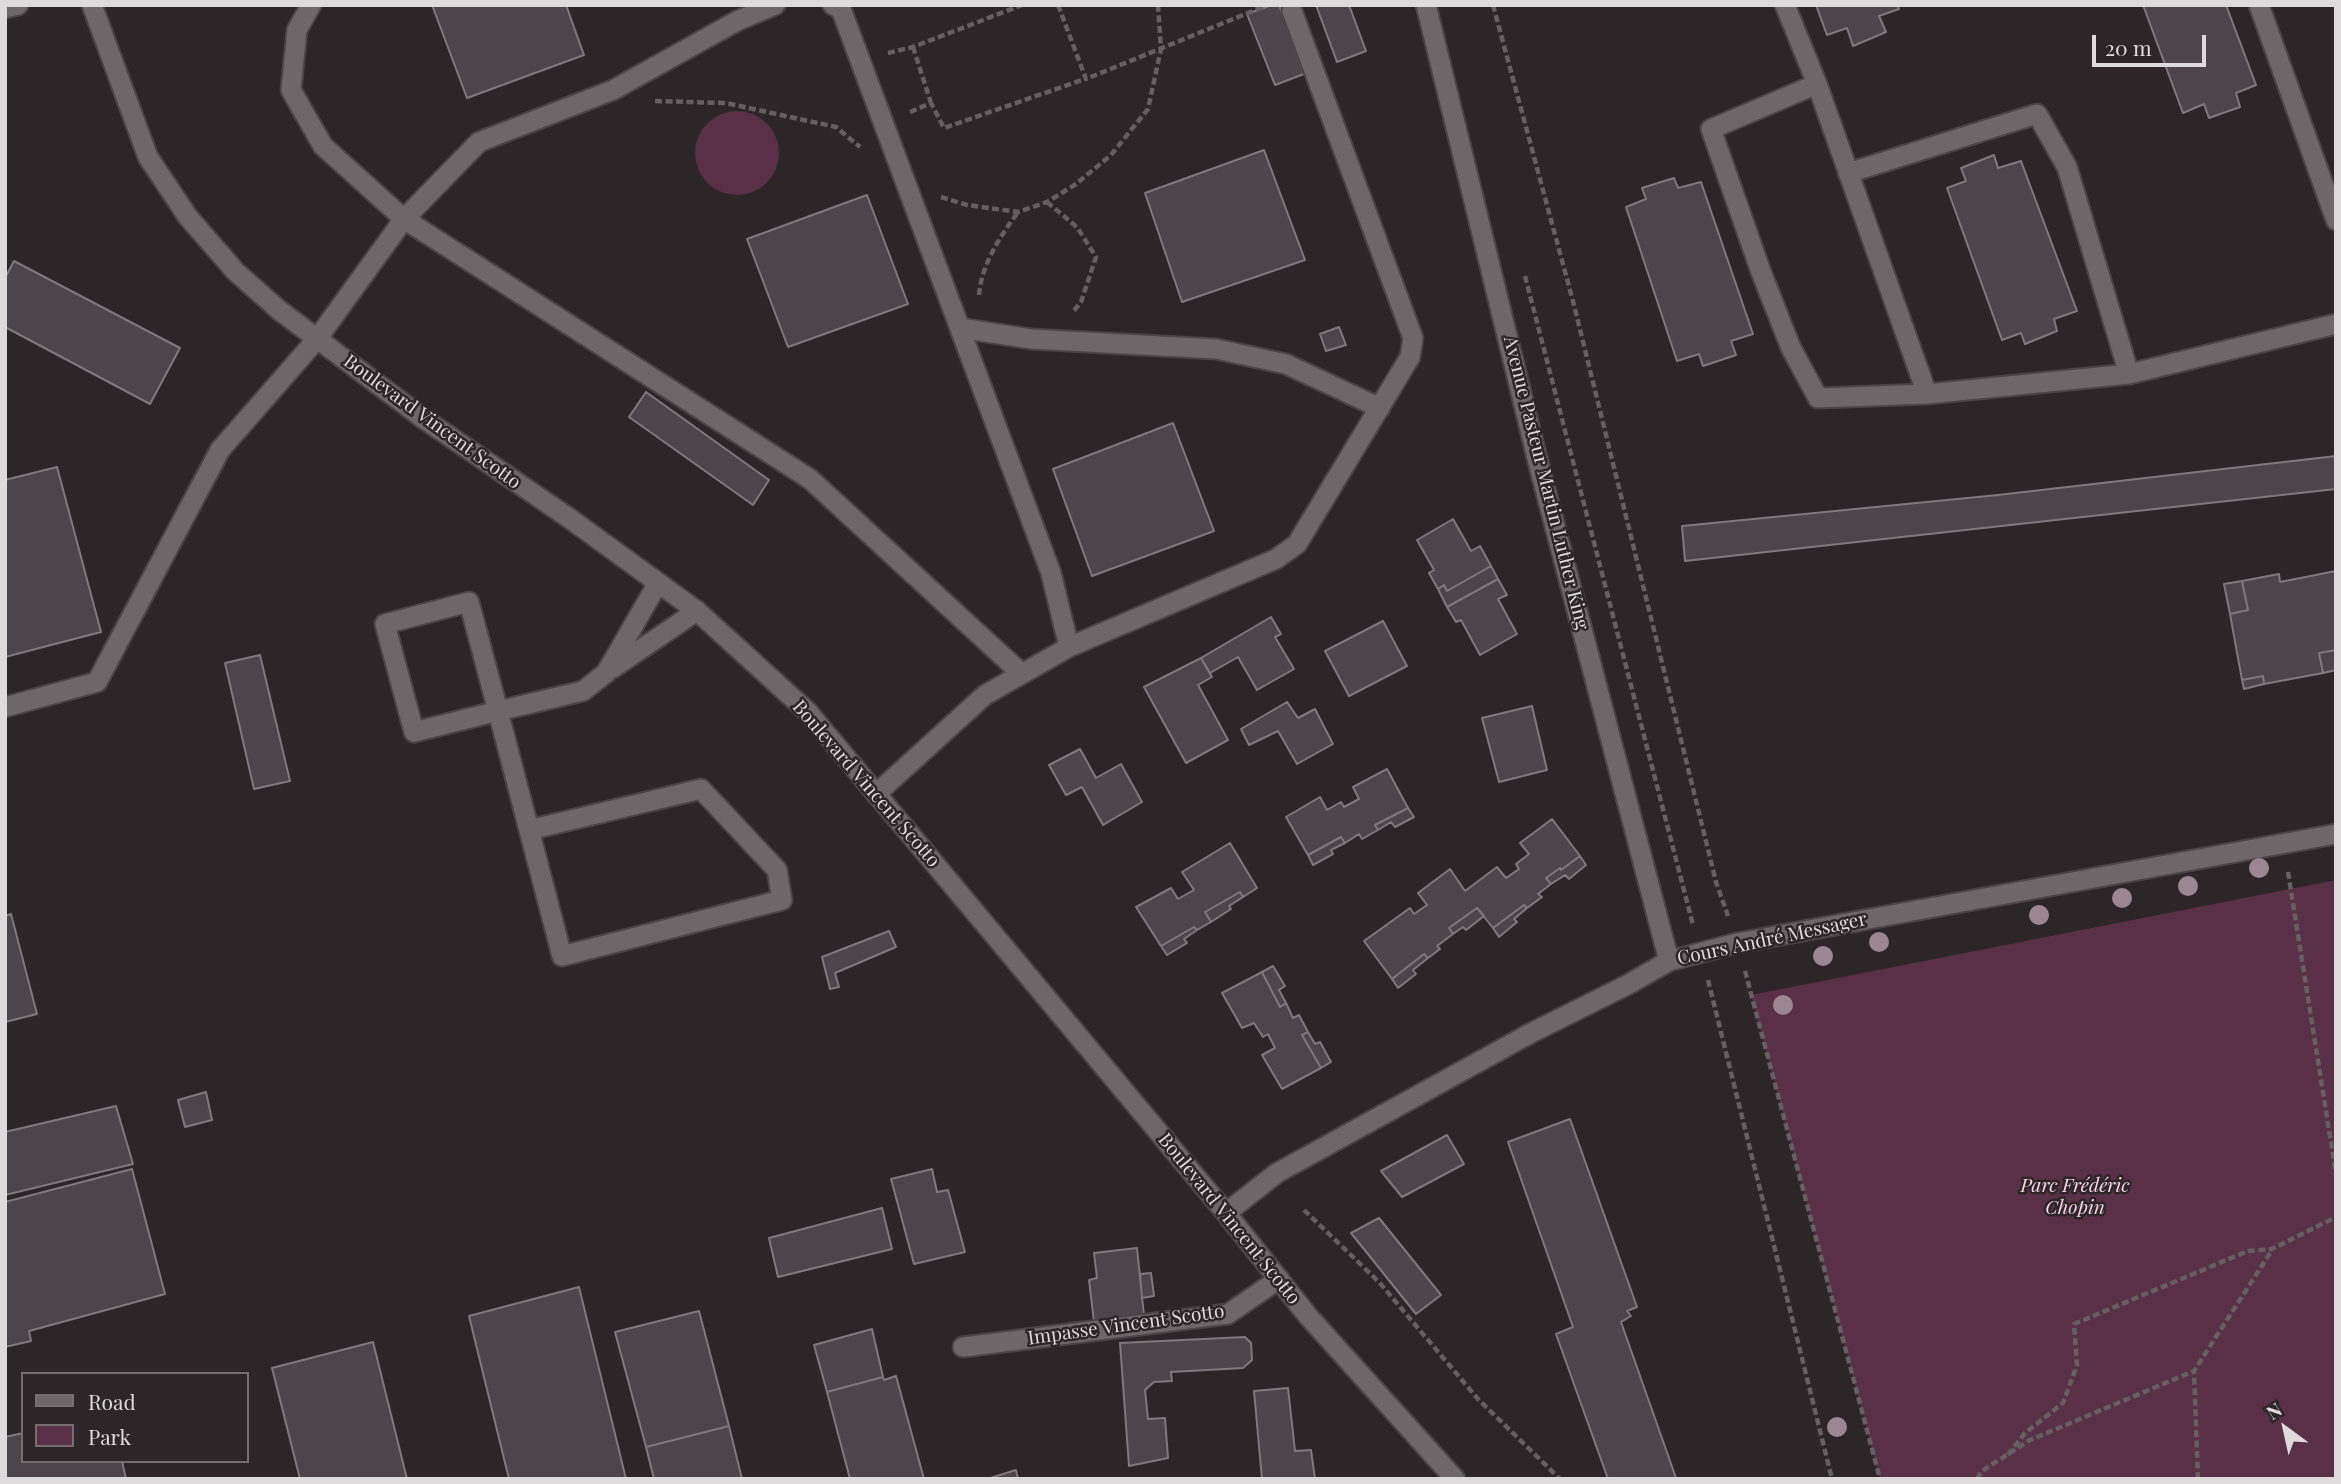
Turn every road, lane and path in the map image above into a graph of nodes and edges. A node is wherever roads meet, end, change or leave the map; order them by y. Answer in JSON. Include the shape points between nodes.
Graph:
{"nodes":[{"id":1,"x":18,"y":5,"type":"edge"},
{"id":2,"x":92,"y":5,"type":"edge"},
{"id":3,"x":312,"y":5,"type":"edge"},
{"id":4,"x":775,"y":5,"type":"edge"},
{"id":5,"x":833,"y":5,"type":"edge"},
{"id":6,"x":1022,"y":5,"type":"edge"},
{"id":7,"x":1058,"y":5,"type":"edge"},
{"id":8,"x":1158,"y":5,"type":"edge"},
{"id":9,"x":1266,"y":5,"type":"edge"},
{"id":10,"x":1426,"y":5,"type":"edge"},
{"id":11,"x":1493,"y":5,"type":"edge"},
{"id":12,"x":1784,"y":5,"type":"edge"},
{"id":13,"x":2259,"y":5,"type":"edge"},
{"id":14,"x":5,"y":8,"type":"edge"},
{"id":15,"x":1292,"y":11,"type":"dead end"},
{"id":16,"x":913,"y":47,"type":"junction"},
{"id":17,"x":1161,"y":48,"type":"junction"},
{"id":18,"x":860,"y":60,"type":"junction"},
{"id":19,"x":1086,"y":79,"type":"junction"},
{"id":20,"x":1817,"y":84,"type":"junction"},
{"id":21,"x":612,"y":90,"type":"junction"},
{"id":22,"x":931,"y":103,"type":"junction"},
{"id":23,"x":884,"y":125,"type":"junction"},
{"id":24,"x":866,"y":152,"type":"dead end"},
{"id":25,"x":1848,"y":173,"type":"junction"},
{"id":26,"x":906,"y":185,"type":"junction"},
{"id":27,"x":1047,"y":202,"type":"junction"},
{"id":28,"x":1018,"y":212,"type":"junction"},
{"id":29,"x":404,"y":219,"type":"junction"},
{"id":30,"x":2336,"y":220,"type":"edge"},
{"id":31,"x":1525,"y":275,"type":"dead end"},
{"id":32,"x":2336,"y":324,"type":"edge"},
{"id":33,"x":967,"y":329,"type":"junction"},
{"id":34,"x":317,"y":339,"type":"junction"},
{"id":35,"x":1052,"y":340,"type":"junction"},
{"id":36,"x":2129,"y":374,"type":"junction"},
{"id":37,"x":1927,"y":394,"type":"junction"},
{"id":38,"x":1380,"y":408,"type":"junction"},
{"id":39,"x":658,"y":583,"type":"junction"},
{"id":40,"x":697,"y":611,"type":"junction"},
{"id":41,"x":1069,"y":647,"type":"junction"},
{"id":42,"x":606,"y":673,"type":"junction"},
{"id":43,"x":1022,"y":674,"type":"junction"},
{"id":44,"x":5,"y":707,"type":"edge"},
{"id":45,"x":498,"y":711,"type":"junction"},
{"id":46,"x":876,"y":794,"type":"junction"},
{"id":47,"x":529,"y":830,"type":"junction"},
{"id":48,"x":2336,"y":834,"type":"edge"},
{"id":49,"x":2283,"y":844,"type":"junction"},
{"id":50,"x":1737,"y":943,"type":"junction"},
{"id":51,"x":1700,"y":951,"type":"junction"},
{"id":52,"x":1669,"y":961,"type":"junction"},
{"id":53,"x":2336,"y":1174,"type":"edge"},
{"id":54,"x":1304,"y":1210,"type":"dead end"},
{"id":55,"x":1226,"y":1213,"type":"junction"},
{"id":56,"x":2336,"y":1217,"type":"edge"},
{"id":57,"x":2272,"y":1249,"type":"junction"},
{"id":58,"x":1279,"y":1279,"type":"junction"},
{"id":59,"x":963,"y":1347,"type":"dead end"},
{"id":60,"x":2194,"y":1371,"type":"junction"},
{"id":61,"x":2008,"y":1455,"type":"junction"},
{"id":62,"x":1455,"y":1479,"type":"edge"},
{"id":63,"x":1560,"y":1479,"type":"edge"},
{"id":64,"x":1832,"y":1479,"type":"edge"},
{"id":65,"x":1880,"y":1479,"type":"edge"},
{"id":66,"x":1977,"y":1479,"type":"edge"},
{"id":67,"x":2198,"y":1479,"type":"edge"}],
"edges":[{"from":1,"to":14,"type":"street"},
{"from":2,"to":34,"type":"street","name":"Boulevard Vincent Scotto","via":[[148,157],[188,217],[236,272]]},
{"from":3,"to":29,"type":"street","via":[[297,30],[291,90],[323,146]]},
{"from":4,"to":21,"type":"street"},
{"from":5,"to":18,"type":"street","via":[[841,9]]},
{"from":6,"to":16,"type":"path"},
{"from":7,"to":19,"type":"path"},
{"from":8,"to":17,"type":"path"},
{"from":9,"to":17,"type":"path"},
{"from":10,"to":52,"type":"street","name":"Avenue Pasteur Martin Luther King","via":[[1541,472]]},
{"from":11,"to":50,"type":"path","via":[[1574,305],[1716,882]]},
{"from":12,"to":20,"type":"street"},
{"from":13,"to":30,"type":"street"},
{"from":15,"to":38,"type":"street","via":[[1413,338],[1410,357]]},
{"from":16,"to":18,"type":"path"},
{"from":16,"to":22,"type":"path"},
{"from":17,"to":19,"type":"path"},
{"from":17,"to":27,"type":"path","via":[[1148,109],[1111,155]]},
{"from":18,"to":23,"type":"street"},
{"from":19,"to":22,"type":"path","via":[[944,128]]},
{"from":20,"to":25,"type":"street"},
{"from":20,"to":37,"type":"street","via":[[1711,129],[1761,272],[1791,348],[1818,398]]},
{"from":21,"to":24,"type":"path","via":[[631,100],[726,103],[836,127]]},
{"from":21,"to":29,"type":"street","via":[[480,142]]},
{"from":22,"to":23,"type":"path"},
{"from":23,"to":26,"type":"street"},
{"from":25,"to":36,"type":"street","via":[[2038,114],[2067,167]]},
{"from":25,"to":37,"type":"street"},
{"from":26,"to":28,"type":"path","via":[[967,205]]},
{"from":26,"to":33,"type":"street"},
{"from":27,"to":28,"type":"path"},
{"from":27,"to":35,"type":"path","via":[[1077,227],[1096,257],[1080,302]]},
{"from":28,"to":33,"type":"path","via":[[995,245]]},
{"from":29,"to":34,"type":"street"},
{"from":29,"to":43,"type":"street","via":[[810,479]]},
{"from":31,"to":51,"type":"path"},
{"from":32,"to":36,"type":"street"},
{"from":33,"to":35,"type":"street"},
{"from":33,"to":41,"type":"street","via":[[1051,573]]},
{"from":34,"to":39,"type":"street","name":"Boulevard Vincent Scotto"},
{"from":34,"to":44,"type":"street","via":[[220,450],[97,682]]},
{"from":35,"to":38,"type":"street","via":[[1216,349],[1286,364]]},
{"from":36,"to":37,"type":"street"},
{"from":38,"to":41,"type":"street","via":[[1297,544],[1276,559]]},
{"from":39,"to":40,"type":"street","name":"Boulevard Vincent Scotto"},
{"from":39,"to":42,"type":"street"},
{"from":40,"to":42,"type":"street"},
{"from":40,"to":46,"type":"street","name":"Boulevard Vincent Scotto","via":[[808,712]]},
{"from":41,"to":43,"type":"street"},
{"from":42,"to":45,"type":"street","via":[[583,691]]},
{"from":43,"to":46,"type":"street","via":[[985,695]]},
{"from":45,"to":45,"type":"street","via":[[469,602],[385,624],[414,732]]},
{"from":45,"to":47,"type":"street"},
{"from":46,"to":55,"type":"street","name":"Boulevard Vincent Scotto"},
{"from":47,"to":47,"type":"street","via":[[562,956],[782,900],[777,870],[701,789]]},
{"from":48,"to":49,"type":"street","name":"Cours André Messager"},
{"from":49,"to":50,"type":"street","name":"Cours André Messager"},
{"from":49,"to":53,"type":"path"},
{"from":50,"to":51,"type":"street","name":"Cours André Messager"},
{"from":50,"to":65,"type":"path"},
{"from":51,"to":52,"type":"street","name":"Cours André Messager"},
{"from":51,"to":64,"type":"path"},
{"from":52,"to":55,"type":"street","name":"Cours André Messager","via":[[1277,1173]]},
{"from":54,"to":63,"type":"path","via":[[1379,1282],[1478,1399]]},
{"from":55,"to":58,"type":"street","name":"Boulevard Vincent Scotto"},
{"from":56,"to":57,"type":"path"},
{"from":57,"to":60,"type":"path"},
{"from":57,"to":61,"type":"path","via":[[2248,1251],[2074,1324],[2077,1365],[2063,1403],[2025,1433]]},
{"from":58,"to":59,"type":"street","name":"Impasse Vincent Scotto","via":[[1228,1314]]},
{"from":58,"to":62,"type":"street","name":"Boulevard Vincent Scotto"},
{"from":60,"to":61,"type":"path","via":[[2031,1440]]},
{"from":60,"to":67,"type":"path"},
{"from":61,"to":66,"type":"path"}]}
